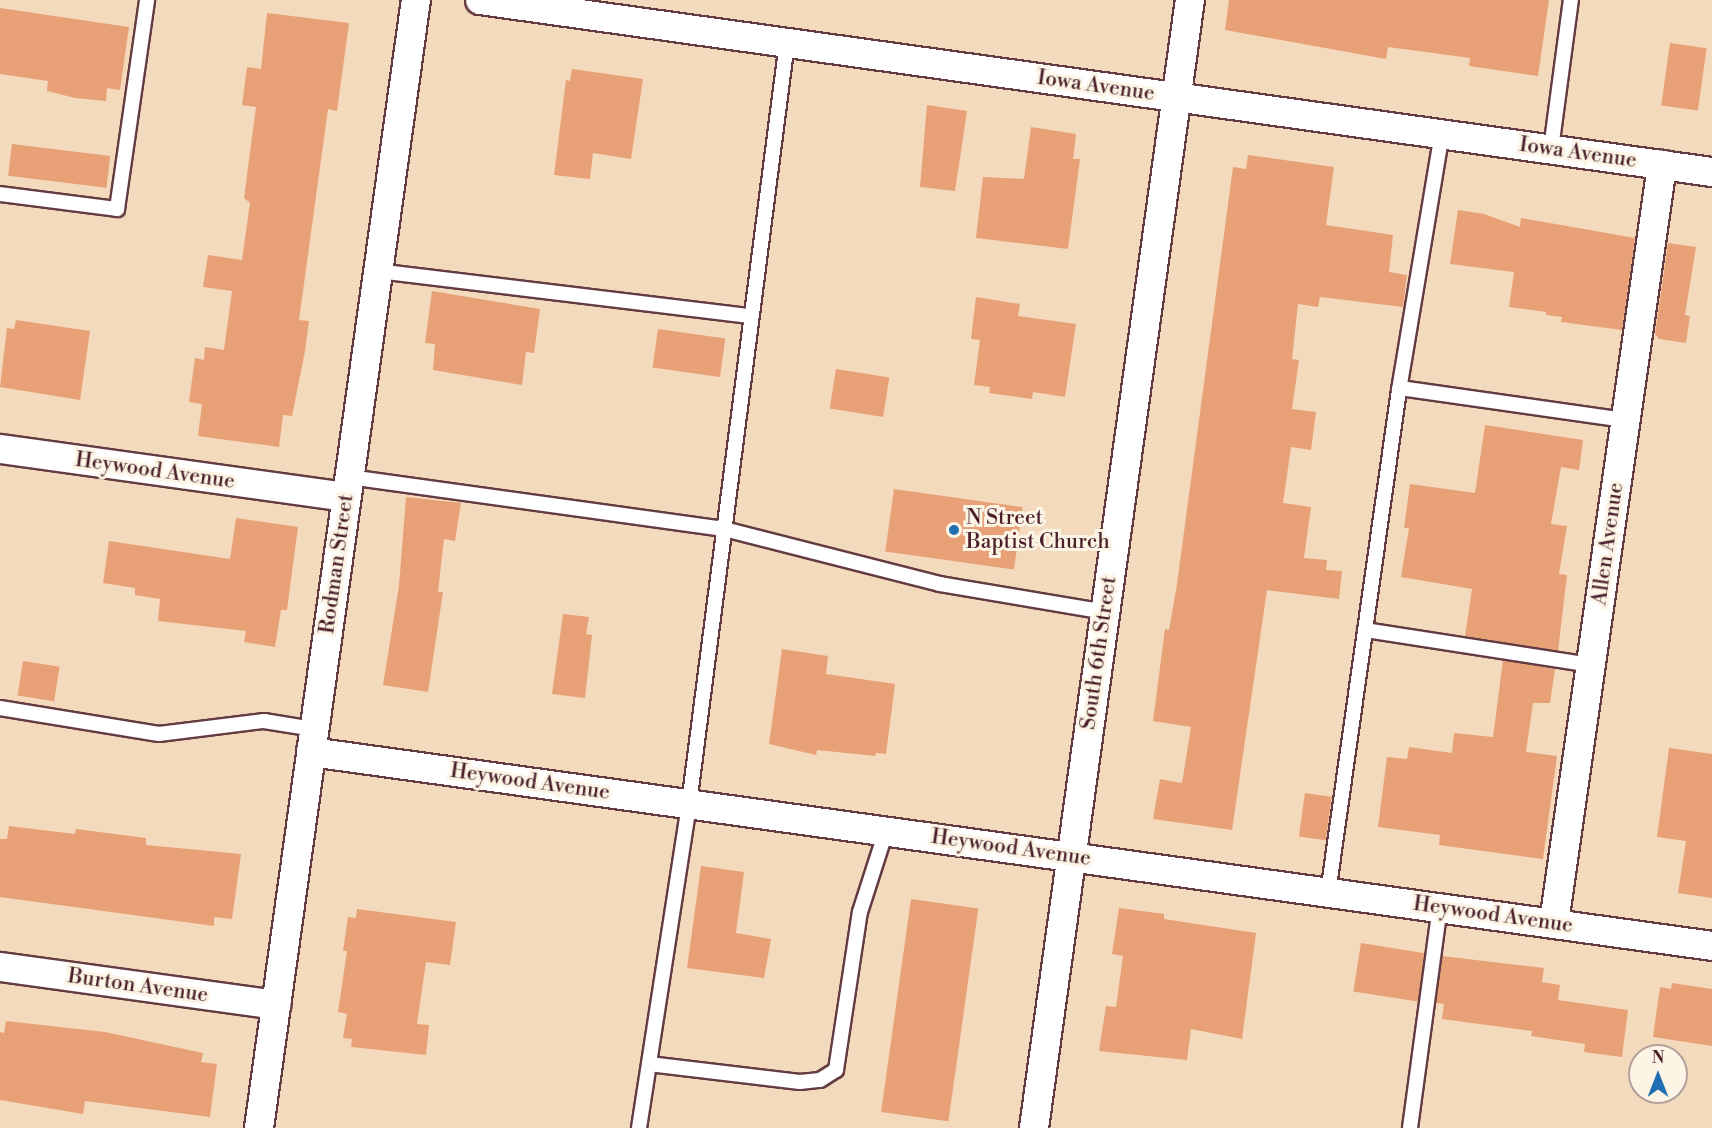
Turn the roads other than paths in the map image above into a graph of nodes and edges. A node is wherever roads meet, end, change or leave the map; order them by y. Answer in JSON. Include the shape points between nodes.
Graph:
{"nodes":[{"id":1,"x":147,"y":0,"type":"edge"},
{"id":2,"x":416,"y":0,"type":"edge"},
{"id":3,"x":480,"y":0,"type":"edge"},
{"id":4,"x":1190,"y":0,"type":"edge"},
{"id":5,"x":1571,"y":0,"type":"edge"},
{"id":6,"x":787,"y":42,"type":"junction"},
{"id":7,"x":1178,"y":97,"type":"junction"},
{"id":8,"x":1442,"y":134,"type":"junction"},
{"id":9,"x":1551,"y":149,"type":"junction"},
{"id":10,"x":1662,"y":165,"type":"junction"},
{"id":11,"x":1712,"y":172,"type":"edge"},
{"id":12,"x":0,"y":194,"type":"edge"},
{"id":13,"x":377,"y":271,"type":"junction"},
{"id":14,"x":751,"y":316,"type":"junction"},
{"id":15,"x":1400,"y":388,"type":"junction"},
{"id":16,"x":1626,"y":420,"type":"junction"},
{"id":17,"x":0,"y":449,"type":"edge"},
{"id":18,"x":348,"y":487,"type":"junction"},
{"id":19,"x":724,"y":529,"type":"junction"},
{"id":20,"x":1105,"y":612,"type":"junction"},
{"id":21,"x":1365,"y":630,"type":"junction"},
{"id":22,"x":1591,"y":664,"type":"junction"},
{"id":23,"x":0,"y":708,"type":"edge"},
{"id":24,"x":313,"y":740,"type":"junction"},
{"id":25,"x":689,"y":804,"type":"junction"},
{"id":26,"x":886,"y":831,"type":"junction"},
{"id":27,"x":1071,"y":856,"type":"junction"},
{"id":28,"x":1328,"y":893,"type":"junction"},
{"id":29,"x":1440,"y":907,"type":"junction"},
{"id":30,"x":1554,"y":923,"type":"junction"},
{"id":31,"x":1712,"y":946,"type":"edge"},
{"id":32,"x":0,"y":967,"type":"edge"},
{"id":33,"x":276,"y":1005,"type":"junction"},
{"id":34,"x":649,"y":1064,"type":"junction"},
{"id":35,"x":259,"y":1128,"type":"edge"},
{"id":36,"x":639,"y":1128,"type":"edge"},
{"id":37,"x":1034,"y":1128,"type":"edge"},
{"id":38,"x":1410,"y":1128,"type":"edge"}],
"edges":[{"from":1,"to":12,"type":"lane","via":[[117,209]]},
{"from":2,"to":13,"type":"street","name":"Rodman Street"},
{"from":3,"to":6,"type":"street","name":"Iowa Avenue"},
{"from":4,"to":7,"type":"street","name":"South 6th Street"},
{"from":5,"to":9,"type":"lane"},
{"from":6,"to":7,"type":"street","name":"Iowa Avenue"},
{"from":6,"to":14,"type":"lane"},
{"from":7,"to":8,"type":"street","name":"Iowa Avenue"},
{"from":7,"to":20,"type":"street","name":"South 6th Street"},
{"from":8,"to":9,"type":"street","name":"Iowa Avenue"},
{"from":8,"to":15,"type":"lane"},
{"from":9,"to":10,"type":"street","name":"Iowa Avenue"},
{"from":10,"to":11,"type":"street","name":"Iowa Avenue"},
{"from":10,"to":16,"type":"street","name":"Allen Avenue"},
{"from":13,"to":14,"type":"lane"},
{"from":13,"to":18,"type":"street","name":"Rodman Street"},
{"from":14,"to":19,"type":"lane"},
{"from":15,"to":16,"type":"lane"},
{"from":15,"to":21,"type":"lane"},
{"from":16,"to":22,"type":"street","name":"Allen Avenue"},
{"from":17,"to":18,"type":"street","name":"Heywood Avenue"},
{"from":18,"to":19,"type":"lane"},
{"from":18,"to":24,"type":"street","name":"Rodman Street"},
{"from":19,"to":20,"type":"lane","via":[[940,584]]},
{"from":19,"to":25,"type":"lane"},
{"from":20,"to":27,"type":"street","name":"South 6th Street"},
{"from":21,"to":22,"type":"lane"},
{"from":21,"to":28,"type":"lane"},
{"from":22,"to":30,"type":"street","name":"Allen Avenue"},
{"from":23,"to":24,"type":"lane","via":[[159,734],[264,721]]},
{"from":24,"to":25,"type":"street","name":"Heywood Avenue"},
{"from":24,"to":33,"type":"street","name":"Rodman Street"},
{"from":25,"to":26,"type":"street","name":"Heywood Avenue"},
{"from":25,"to":34,"type":"lane"},
{"from":26,"to":27,"type":"street","name":"Heywood Avenue"},
{"from":26,"to":34,"type":"lane","via":[[860,912],[836,1070],[820,1080],[800,1082]]},
{"from":27,"to":28,"type":"street","name":"Heywood Avenue"},
{"from":27,"to":37,"type":"street","name":"South 6th Street"},
{"from":28,"to":29,"type":"street","name":"Heywood Avenue"},
{"from":29,"to":30,"type":"street","name":"Heywood Avenue"},
{"from":29,"to":38,"type":"lane"},
{"from":30,"to":31,"type":"street","name":"Heywood Avenue"},
{"from":32,"to":33,"type":"street","name":"Burton Avenue"},
{"from":33,"to":35,"type":"street","name":"Rodman Street"},
{"from":34,"to":36,"type":"lane"}]}
